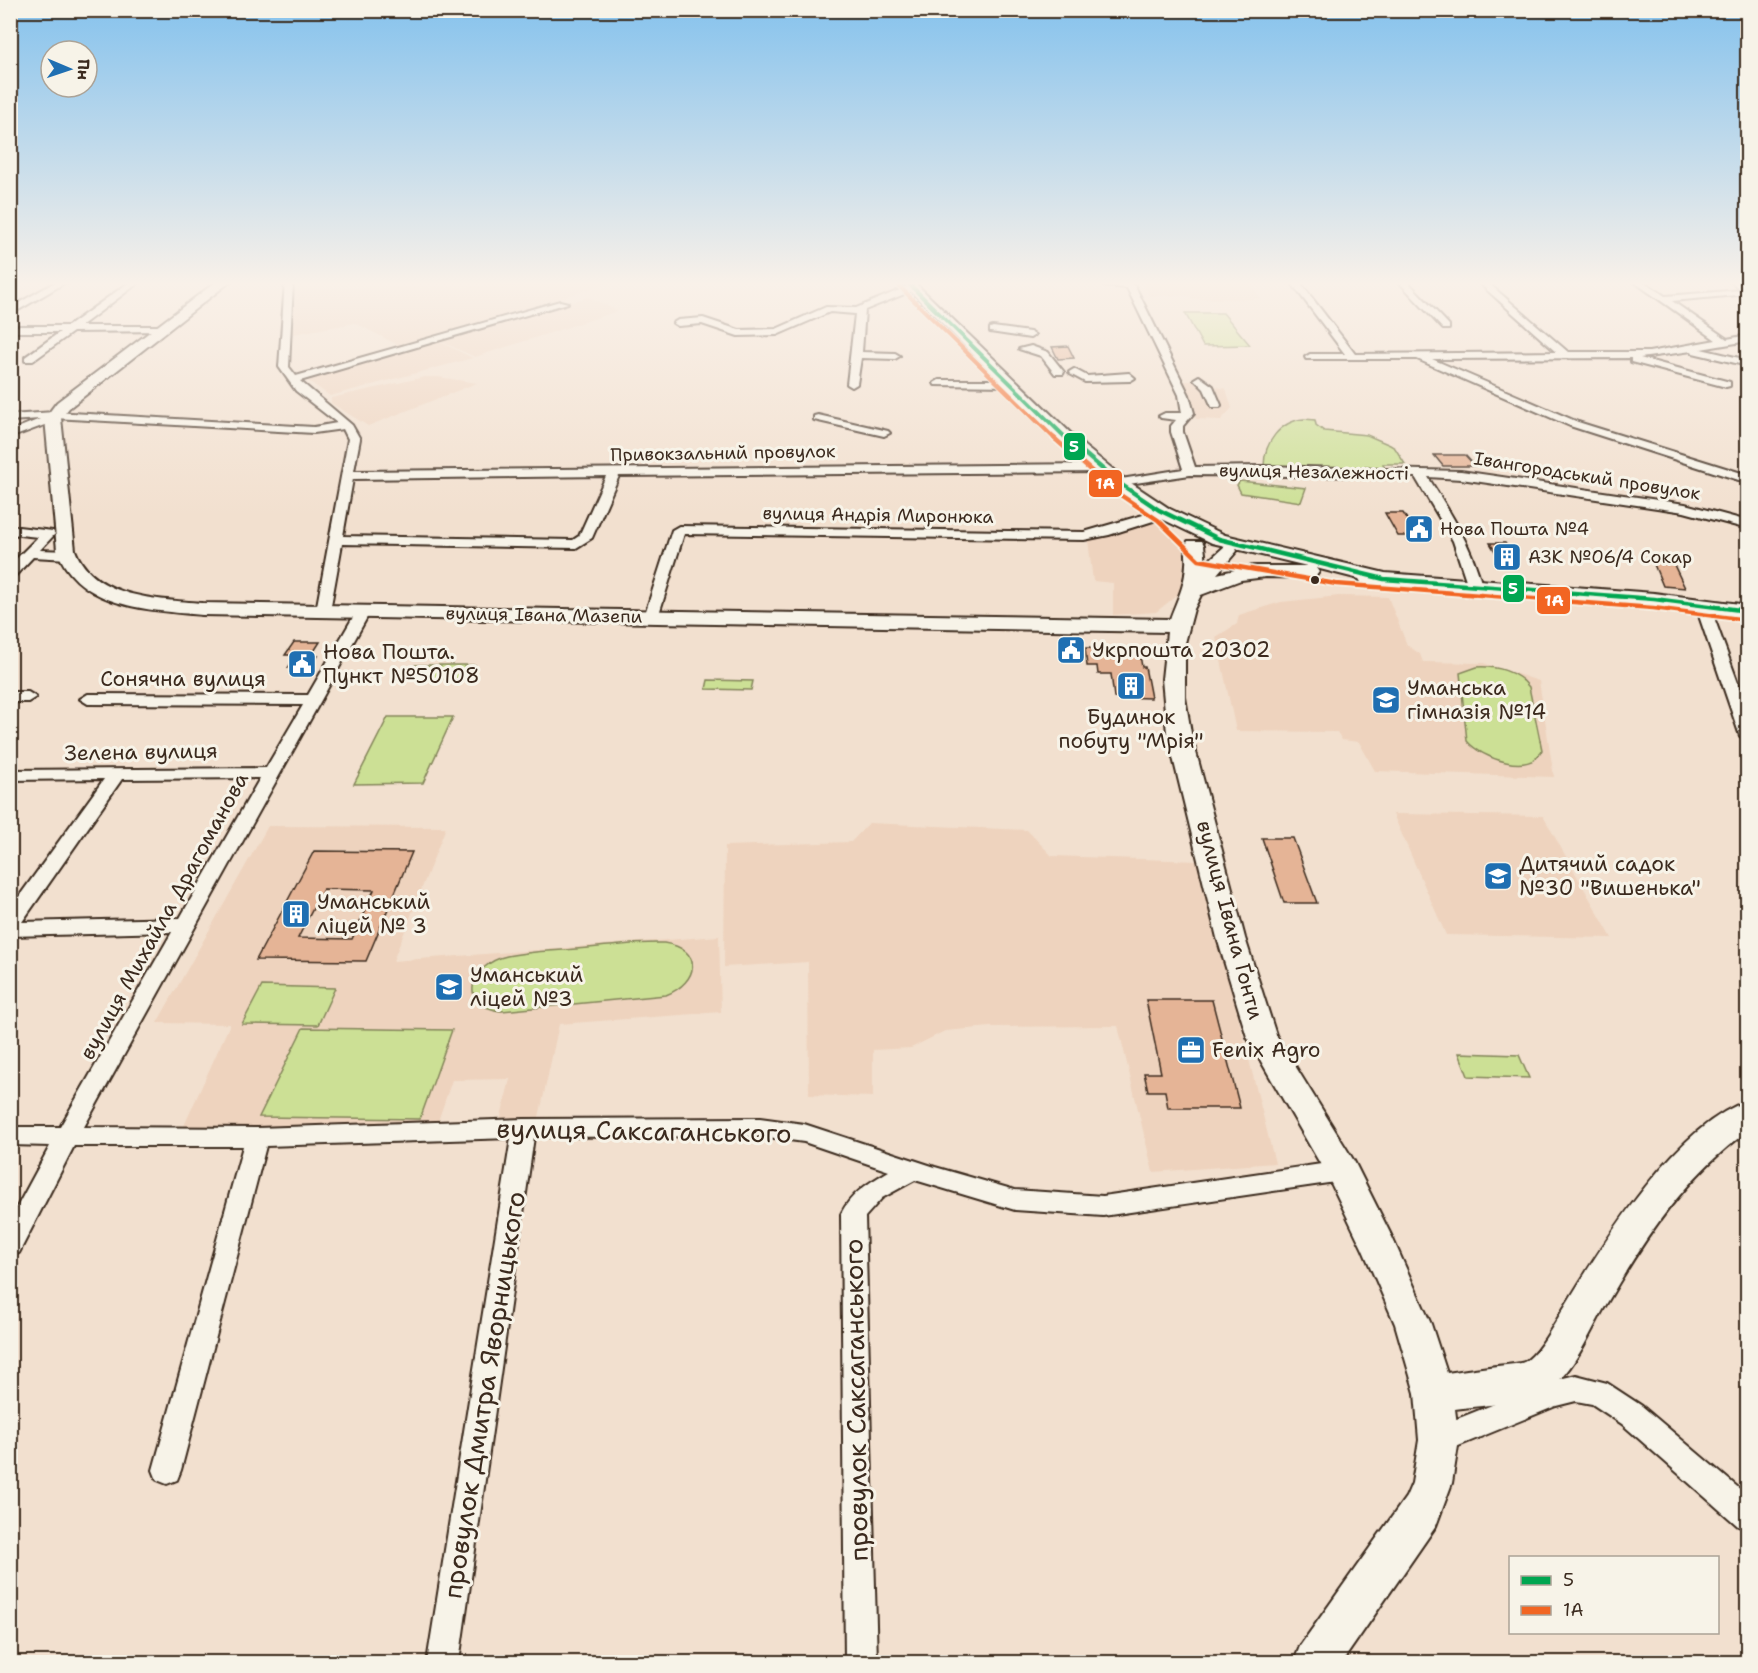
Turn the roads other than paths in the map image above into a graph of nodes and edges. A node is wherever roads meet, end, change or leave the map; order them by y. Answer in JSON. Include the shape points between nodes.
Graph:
{"nodes":[{"id":1,"x":123,"y":359,"type":"edge"},
{"id":2,"x":284,"y":359,"type":"edge"},
{"id":3,"x":366,"y":359,"type":"edge"},
{"id":4,"x":856,"y":359,"type":"edge"},
{"id":5,"x":988,"y":359,"type":"edge"},
{"id":6,"x":1048,"y":359,"type":"edge"},
{"id":7,"x":1167,"y":359,"type":"edge"},
{"id":8,"x":1422,"y":359,"type":"edge"},
{"id":9,"x":1630,"y":359,"type":"edge"},
{"id":10,"x":1731,"y":359,"type":"edge"},
{"id":11,"x":1748,"y":363,"type":"edge"},
{"id":12,"x":1059,"y":372,"type":"dead end"},
{"id":13,"x":1074,"y":372,"type":"dead end"},
{"id":14,"x":1129,"y":376,"type":"dead end"},
{"id":15,"x":1198,"y":379,"type":"dead end"},
{"id":16,"x":293,"y":380,"type":"junction"},
{"id":17,"x":939,"y":383,"type":"dead end"},
{"id":18,"x":1011,"y":383,"type":"junction"},
{"id":19,"x":852,"y":384,"type":"dead end"},
{"id":20,"x":1726,"y":384,"type":"dead end"},
{"id":21,"x":1216,"y":405,"type":"dead end"},
{"id":22,"x":1165,"y":416,"type":"dead end"},
{"id":23,"x":54,"y":417,"type":"junction"},
{"id":24,"x":10,"y":418,"type":"edge"},
{"id":25,"x":818,"y":418,"type":"dead end"},
{"id":26,"x":1184,"y":418,"type":"junction"},
{"id":27,"x":346,"y":425,"type":"junction"},
{"id":28,"x":884,"y":433,"type":"dead end"},
{"id":29,"x":10,"y":435,"type":"edge"},
{"id":30,"x":1100,"y":468,"type":"junction"},
{"id":31,"x":1190,"y":471,"type":"junction"},
{"id":32,"x":614,"y":472,"type":"junction"},
{"id":33,"x":1419,"y":473,"type":"junction"},
{"id":34,"x":346,"y":475,"type":"junction"},
{"id":35,"x":1748,"y":479,"type":"edge"},
{"id":36,"x":1119,"y":483,"type":"junction"},
{"id":37,"x":1164,"y":513,"type":"junction"},
{"id":38,"x":1748,"y":525,"type":"edge"},
{"id":39,"x":10,"y":531,"type":"edge"},
{"id":40,"x":335,"y":540,"type":"junction"},
{"id":41,"x":1215,"y":549,"type":"junction"},
{"id":42,"x":29,"y":553,"type":"junction"},
{"id":43,"x":68,"y":555,"type":"junction"},
{"id":44,"x":1305,"y":565,"type":"junction"},
{"id":45,"x":10,"y":573,"type":"edge"},
{"id":46,"x":1468,"y":576,"type":"junction"},
{"id":47,"x":1192,"y":593,"type":"junction"},
{"id":48,"x":1702,"y":604,"type":"junction"},
{"id":49,"x":323,"y":611,"type":"junction"},
{"id":50,"x":1748,"y":611,"type":"edge"},
{"id":51,"x":363,"y":612,"type":"junction"},
{"id":52,"x":651,"y":617,"type":"junction"},
{"id":53,"x":1176,"y":625,"type":"junction"},
{"id":54,"x":28,"y":697,"type":"dead end"},
{"id":55,"x":10,"y":698,"type":"edge"},
{"id":56,"x":88,"y":699,"type":"dead end"},
{"id":57,"x":313,"y":700,"type":"junction"},
{"id":58,"x":1748,"y":736,"type":"edge"},
{"id":59,"x":272,"y":773,"type":"junction"},
{"id":60,"x":117,"y":774,"type":"junction"},
{"id":61,"x":10,"y":775,"type":"edge"},
{"id":62,"x":10,"y":924,"type":"edge"},
{"id":63,"x":187,"y":925,"type":"junction"},
{"id":64,"x":10,"y":929,"type":"edge"},
{"id":65,"x":1748,"y":1114,"type":"edge"},
{"id":66,"x":524,"y":1128,"type":"junction"},
{"id":67,"x":10,"y":1136,"type":"edge"},
{"id":68,"x":67,"y":1136,"type":"junction"},
{"id":69,"x":257,"y":1137,"type":"junction"},
{"id":70,"x":914,"y":1169,"type":"junction"},
{"id":71,"x":1342,"y":1171,"type":"junction"},
{"id":72,"x":10,"y":1245,"type":"edge"},
{"id":73,"x":1434,"y":1393,"type":"junction"},
{"id":74,"x":1439,"y":1440,"type":"junction"},
{"id":75,"x":167,"y":1470,"type":"dead end"},
{"id":76,"x":1748,"y":1516,"type":"edge"},
{"id":77,"x":443,"y":1662,"type":"edge"},
{"id":78,"x":861,"y":1662,"type":"edge"},
{"id":79,"x":1316,"y":1662,"type":"edge"}],
"edges":[{"from":1,"to":23,"type":"main road","via":[[63,405]]},
{"from":2,"to":16,"type":"street","via":[[284,367]]},
{"from":3,"to":16,"type":"street"},
{"from":4,"to":19,"type":"street"},
{"from":5,"to":18,"type":"main road"},
{"from":6,"to":12,"type":"street"},
{"from":7,"to":26,"type":"street","via":[[1184,394],[1188,408]]},
{"from":8,"to":35,"type":"street","via":[[1574,424]]},
{"from":9,"to":20,"type":"street"},
{"from":10,"to":11,"type":"street"},
{"from":13,"to":14,"type":"street","via":[[1085,379]]},
{"from":15,"to":21,"type":"street","via":[[1209,388]]},
{"from":16,"to":27,"type":"street","via":[[311,400]]},
{"from":17,"to":18,"type":"street"},
{"from":18,"to":30,"type":"main road"},
{"from":22,"to":26,"type":"street"},
{"from":23,"to":24,"type":"street"},
{"from":23,"to":27,"type":"street","via":[[314,430]]},
{"from":23,"to":29,"type":"street"},
{"from":23,"to":43,"type":"main road","name":"вулиця Івана Мазепи"},
{"from":25,"to":28,"type":"street"},
{"from":26,"to":31,"type":"street","via":[[1177,432]]},
{"from":27,"to":34,"type":"street","via":[[354,439]]},
{"from":30,"to":32,"type":"street","name":"Привокзальний провулок"},
{"from":30,"to":36,"type":"main road"},
{"from":31,"to":33,"type":"street","name":"вулиця Незалежності"},
{"from":31,"to":36,"type":"street","name":"вулиця Незалежності"},
{"from":32,"to":34,"type":"street","name":"Привокзальний провулок"},
{"from":32,"to":40,"type":"street","via":[[585,538],[576,544]]},
{"from":33,"to":38,"type":"street","name":"Івангородський провулок","via":[[1461,475],[1685,508]]},
{"from":33,"to":46,"type":"street","name":"вулиця Незалежності","via":[[1451,526]]},
{"from":34,"to":40,"type":"street"},
{"from":36,"to":37,"type":"main road"},
{"from":37,"to":41,"type":"main road"},
{"from":37,"to":44,"type":"main road"},
{"from":37,"to":52,"type":"street","name":"вулиця Андрія Миронюка","via":[[1084,536],[679,530]]},
{"from":39,"to":42,"type":"street","via":[[48,534]]},
{"from":40,"to":49,"type":"street"},
{"from":41,"to":44,"type":"main road"},
{"from":41,"to":47,"type":"main road","name":"вулиця Івана Ґонти"},
{"from":41,"to":47,"type":"main road","name":"вулиця Івана Ґонти","via":[[1196,569]]},
{"from":42,"to":43,"type":"street"},
{"from":42,"to":45,"type":"street"},
{"from":43,"to":49,"type":"main road","name":"вулиця Івана Мазепи","via":[[73,568],[91,584],[115,595],[202,609]]},
{"from":44,"to":46,"type":"main road","via":[[1384,579]]},
{"from":44,"to":47,"type":"main road","via":[[1242,572]]},
{"from":46,"to":48,"type":"main road"},
{"from":47,"to":53,"type":"main road","name":"вулиця Івана Ґонти"},
{"from":48,"to":50,"type":"main road"},
{"from":48,"to":58,"type":"street"},
{"from":49,"to":51,"type":"main road","name":"вулиця Івана Мазепи"},
{"from":51,"to":52,"type":"main road","name":"вулиця Івана Мазепи"},
{"from":51,"to":57,"type":"street","name":"вулиця Михайла Драгоманова"},
{"from":52,"to":53,"type":"main road","name":"вулиця Івана Мазепи"},
{"from":53,"to":71,"type":"main road","name":"вулиця Івана Ґонти","via":[[1173,704],[1251,1008],[1275,1061]]},
{"from":54,"to":55,"type":"street"},
{"from":56,"to":57,"type":"street","name":"Сонячна вулиця"},
{"from":57,"to":59,"type":"street","name":"вулиця Михайла Драгоманова"},
{"from":59,"to":60,"type":"street","name":"Зелена вулиця"},
{"from":59,"to":63,"type":"street","name":"вулиця Михайла Драгоманова"},
{"from":60,"to":61,"type":"street","name":"Зелена вулиця"},
{"from":60,"to":62,"type":"street"},
{"from":63,"to":64,"type":"street"},
{"from":63,"to":68,"type":"street","name":"вулиця Михайла Драгоманова"},
{"from":65,"to":73,"type":"main road","via":[[1702,1147],[1634,1226],[1547,1367],[1527,1380]]},
{"from":66,"to":69,"type":"street","name":"вулиця Саксаганського"},
{"from":66,"to":70,"type":"street","name":"вулиця Саксаганського","via":[[760,1127],[804,1133]]},
{"from":66,"to":77,"type":"street","name":"провулок Дмитра Яворницького"},
{"from":67,"to":68,"type":"street","name":"вулиця Саксаганського"},
{"from":68,"to":69,"type":"street","name":"вулиця Саксаганського"},
{"from":68,"to":72,"type":"street","name":"вулиця Михайла Драгоманова"},
{"from":69,"to":75,"type":"street"},
{"from":70,"to":71,"type":"street","name":"вулиця Саксаганського","via":[[1015,1200],[1094,1206]]},
{"from":70,"to":78,"type":"street","name":"провулок Саксаганського","via":[[874,1191],[852,1214]]},
{"from":71,"to":73,"type":"main road","name":"вулиця Івана Ґонти","via":[[1413,1324]]},
{"from":73,"to":74,"type":"main road","name":"вулиця Івана Ґонти"},
{"from":74,"to":76,"type":"street","via":[[1555,1393],[1576,1388],[1597,1392],[1632,1415]]},
{"from":74,"to":79,"type":"main road","name":"вулиця Івана Ґонти","via":[[1432,1483],[1420,1511]]}]}
